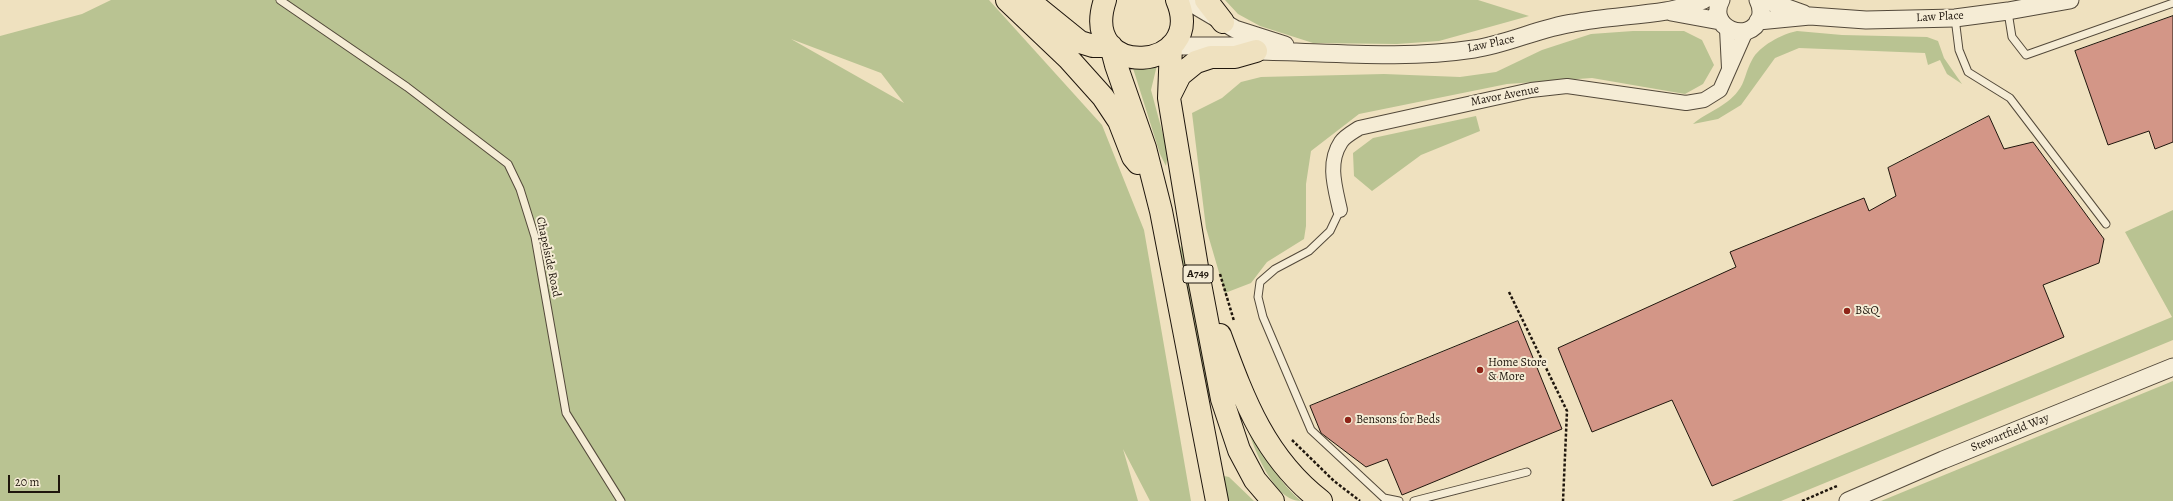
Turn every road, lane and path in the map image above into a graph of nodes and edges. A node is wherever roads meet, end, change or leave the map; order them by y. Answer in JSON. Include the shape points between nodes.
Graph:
{"nodes":[{"id":1,"x":280,"y":0,"type":"edge"},
{"id":2,"x":1007,"y":0,"type":"edge"},
{"id":3,"x":1028,"y":0,"type":"edge"},
{"id":4,"x":1105,"y":0,"type":"edge"},
{"id":5,"x":1177,"y":0,"type":"edge"},
{"id":6,"x":1186,"y":0,"type":"edge"},
{"id":7,"x":1206,"y":0,"type":"edge"},
{"id":8,"x":1704,"y":0,"type":"edge"},
{"id":9,"x":1721,"y":0,"type":"edge"},
{"id":10,"x":1758,"y":0,"type":"edge"},
{"id":11,"x":1765,"y":0,"type":"edge"},
{"id":12,"x":2070,"y":0,"type":"edge"},
{"id":13,"x":2173,"y":4,"type":"edge"},
{"id":14,"x":1667,"y":11,"type":"junction"},
{"id":15,"x":2008,"y":11,"type":"junction"},
{"id":16,"x":1810,"y":16,"type":"junction"},
{"id":17,"x":1955,"y":18,"type":"junction"},
{"id":18,"x":1223,"y":22,"type":"junction"},
{"id":19,"x":1723,"y":25,"type":"junction"},
{"id":20,"x":1752,"y":26,"type":"junction"},
{"id":21,"x":1111,"y":46,"type":"junction"},
{"id":22,"x":1171,"y":46,"type":"junction"},
{"id":23,"x":1256,"y":51,"type":"junction"},
{"id":24,"x":1312,"y":52,"type":"junction"},
{"id":25,"x":1730,"y":70,"type":"junction"},
{"id":26,"x":1169,"y":98,"type":"junction"},
{"id":27,"x":1152,"y":180,"type":"junction"},
{"id":28,"x":1174,"y":209,"type":"junction"},
{"id":29,"x":1340,"y":210,"type":"joint"},
{"id":30,"x":2106,"y":224,"type":"dead end"},
{"id":31,"x":1508,"y":292,"type":"dead end"},
{"id":32,"x":1206,"y":312,"type":"junction"},
{"id":33,"x":2173,"y":367,"type":"edge"},
{"id":34,"x":1233,"y":437,"type":"junction"},
{"id":35,"x":1205,"y":443,"type":"junction"},
{"id":36,"x":1527,"y":472,"type":"dead end"},
{"id":37,"x":621,"y":501,"type":"edge"},
{"id":38,"x":1217,"y":501,"type":"edge"},
{"id":39,"x":1273,"y":501,"type":"edge"},
{"id":40,"x":1321,"y":501,"type":"edge"},
{"id":41,"x":1399,"y":501,"type":"edge"},
{"id":42,"x":1414,"y":501,"type":"edge"},
{"id":43,"x":1563,"y":501,"type":"edge"},
{"id":44,"x":1848,"y":501,"type":"edge"}],
"edges":[{"from":1,"to":37,"type":"lane","name":"Chapelside Road","via":[[407,87],[508,164],[520,189],[535,237],[566,413]]},
{"from":2,"to":27,"type":"main road","via":[[1068,58],[1103,97],[1119,121],[1133,157]]},
{"from":3,"to":21,"type":"main road","via":[[1080,42],[1093,46]]},
{"from":4,"to":21,"type":"main road","number":"A749","via":[[1102,29]]},
{"from":5,"to":22,"type":"main road","number":"A749","via":[[1182,16],[1181,24]]},
{"from":6,"to":18,"type":"street","name":"Law Place"},
{"from":7,"to":18,"type":"main road"},
{"from":8,"to":14,"type":"street","name":"Law Place"},
{"from":9,"to":19,"type":"street","via":[[1718,9]]},
{"from":10,"to":20,"type":"street","via":[[1761,9]]},
{"from":11,"to":16,"type":"street","name":"Law Place"},
{"from":12,"to":15,"type":"street","name":"Law Place"},
{"from":13,"to":15,"type":"lane","via":[[2026,55],[2012,37]]},
{"from":14,"to":19,"type":"street","name":"Law Place"},
{"from":14,"to":24,"type":"street","name":"Law Place","via":[[1608,16],[1473,49],[1382,56]]},
{"from":15,"to":17,"type":"street","name":"Law Place"},
{"from":16,"to":17,"type":"street","name":"Law Place","via":[[1866,20]]},
{"from":16,"to":20,"type":"street","name":"Law Place"},
{"from":17,"to":30,"type":"lane","via":[[1959,50],[1968,72],[2010,98]]},
{"from":18,"to":24,"type":"street","name":"Law Place","via":[[1253,36]]},
{"from":19,"to":20,"type":"street","name":"Law Place","via":[[1739,32]]},
{"from":19,"to":25,"type":"street"},
{"from":20,"to":25,"type":"street","name":"Mavor Avenue"},
{"from":21,"to":22,"type":"main road","via":[[1127,56],[1146,59],[1164,52]]},
{"from":21,"to":27,"type":"main road","number":"A749","via":[[1145,148]]},
{"from":22,"to":23,"type":"street","name":"Law Place","via":[[1236,46]]},
{"from":22,"to":26,"type":"main road","number":"A749"},
{"from":23,"to":24,"type":"street","name":"Law Place"},
{"from":23,"to":26,"type":"main road","via":[[1235,57],[1211,57],[1196,62],[1180,75]]},
{"from":25,"to":29,"type":"street","name":"Mavor Avenue","via":[[1720,90],[1704,100],[1686,103],[1567,86],[1524,92],[1359,128],[1342,140],[1334,157],[1332,173]]},
{"from":26,"to":28,"type":"main road","number":"A749"},
{"from":27,"to":28,"type":"main road","number":"A749"},
{"from":28,"to":32,"type":"main road","number":"A749"},
{"from":28,"to":35,"type":"main road","number":"A749"},
{"from":29,"to":41,"type":"lane","via":[[1330,231],[1310,251],[1275,269],[1260,282],[1258,297],[1263,317],[1311,430],[1384,498]]},
{"from":31,"to":43,"type":"path","via":[[1567,411]]},
{"from":32,"to":34,"type":"main road","number":"A749","via":[[1222,399]]},
{"from":32,"to":40,"type":"main road","via":[[1220,335],[1238,383],[1264,438],[1291,474]]},
{"from":33,"to":44,"type":"street","name":"Stewartfield Way"},
{"from":34,"to":35,"type":"main road"},
{"from":34,"to":39,"type":"main road","number":"A749","via":[[1255,480]]},
{"from":35,"to":38,"type":"main road","number":"A749"},
{"from":36,"to":42,"type":"lane"}]}
